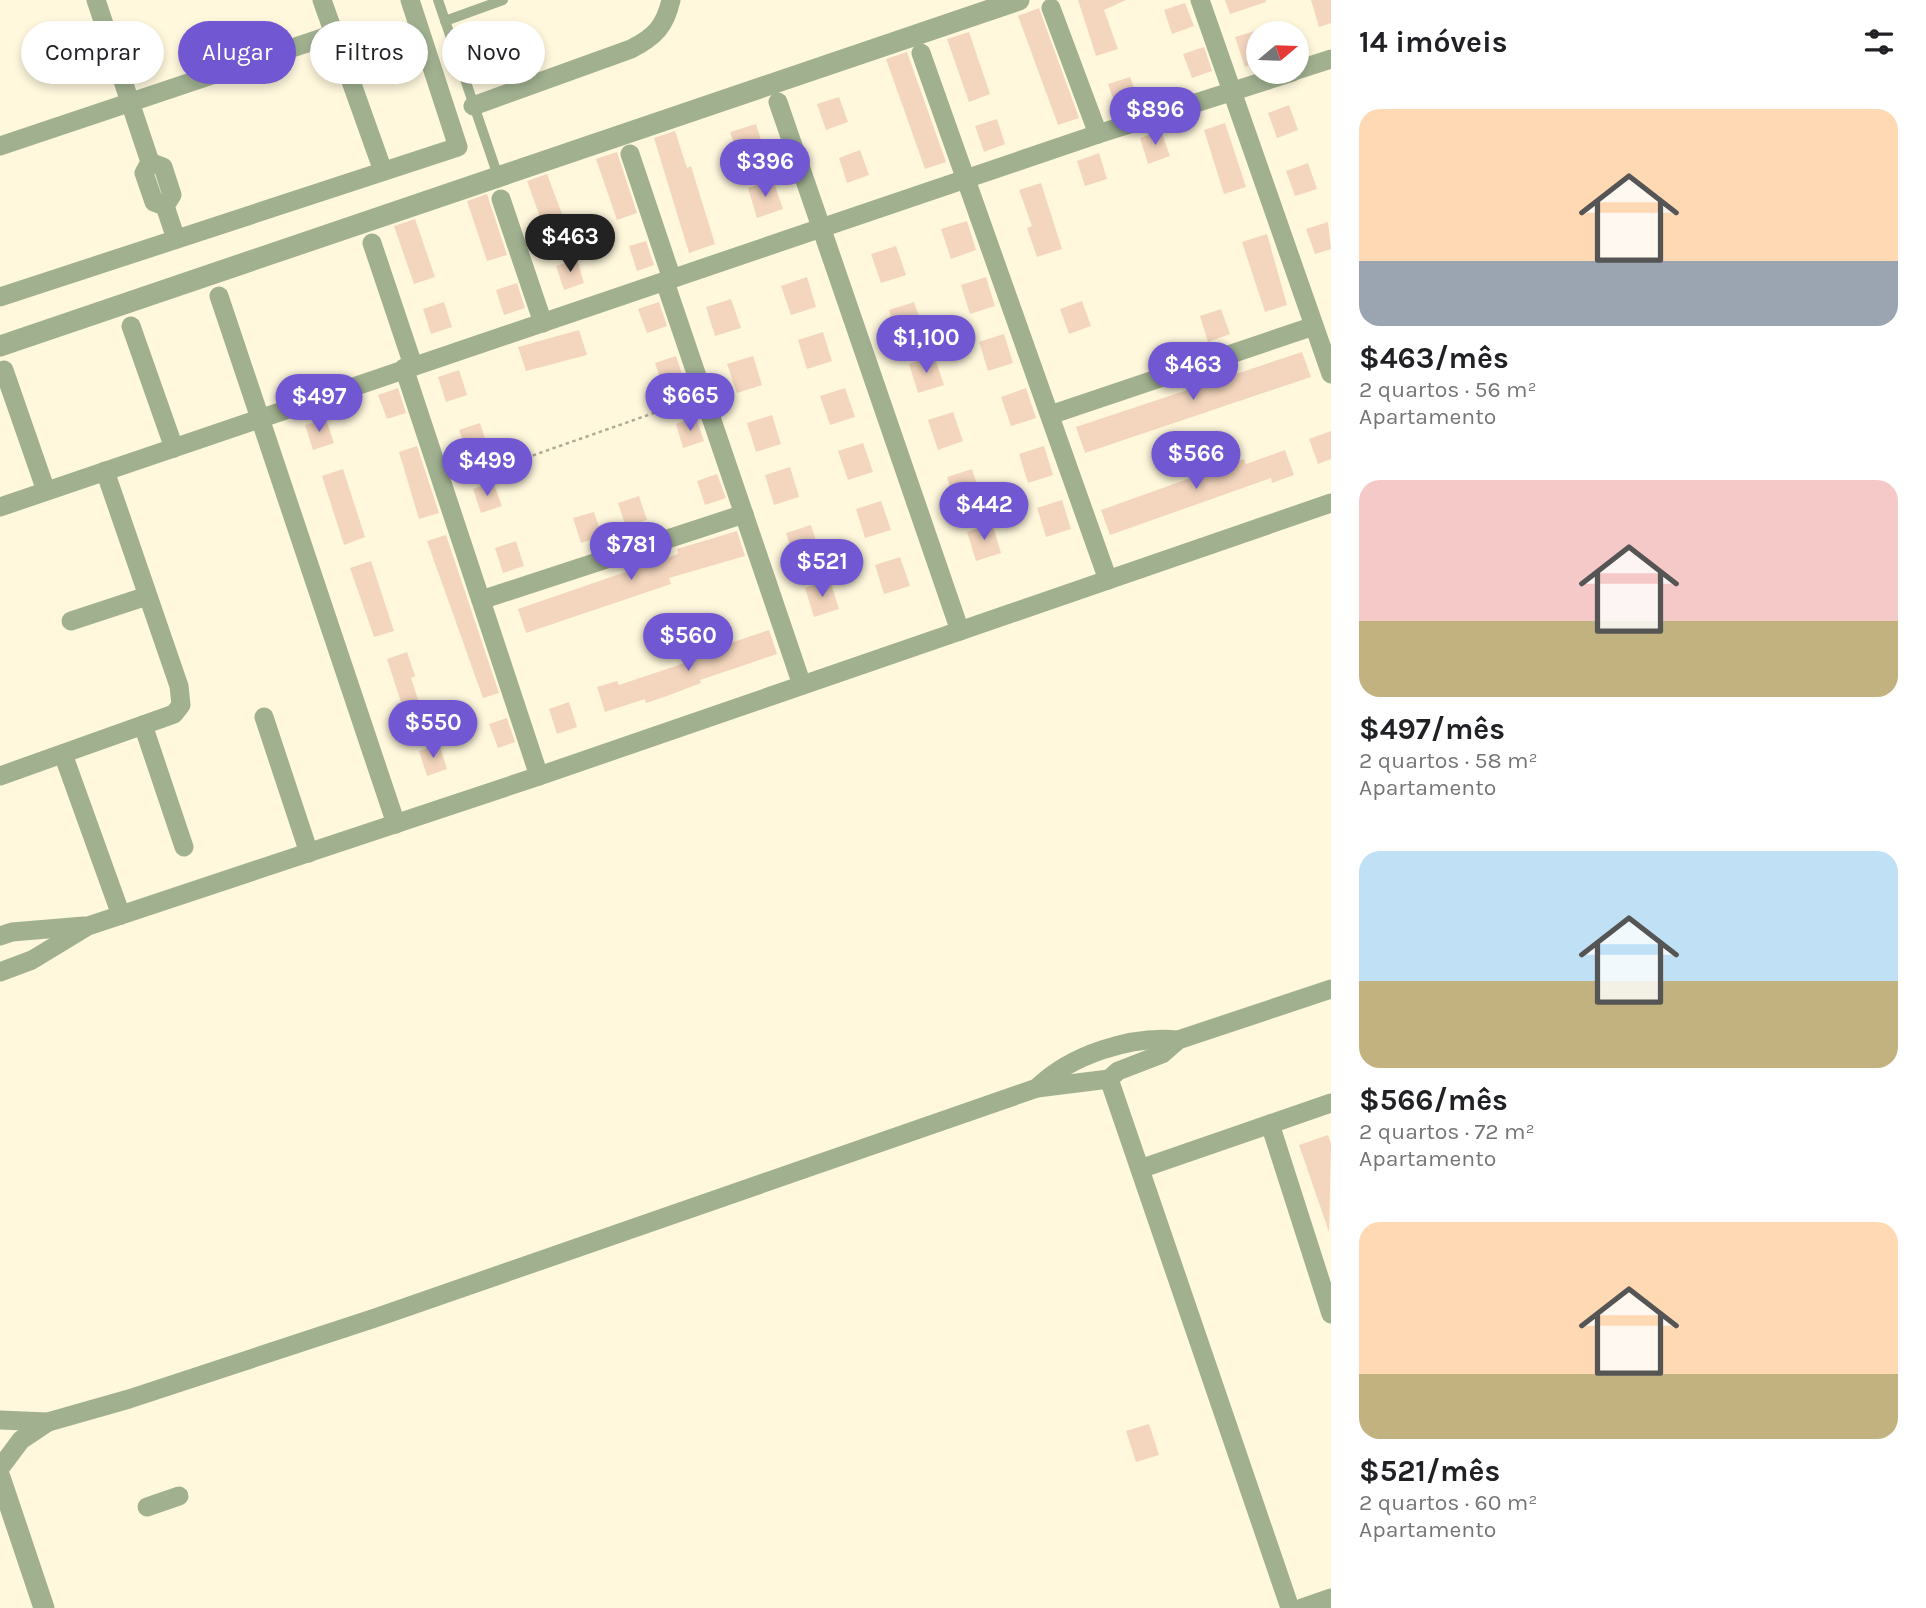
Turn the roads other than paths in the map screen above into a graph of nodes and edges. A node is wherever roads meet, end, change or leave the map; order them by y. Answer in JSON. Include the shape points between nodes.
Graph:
{"nodes":[{"id":1,"x":96,"y":0,"type":"edge"},
{"id":2,"x":323,"y":0,"type":"edge"},
{"id":3,"x":410,"y":0,"type":"edge"},
{"id":4,"x":438,"y":0,"type":"edge"},
{"id":5,"x":503,"y":0,"type":"edge"},
{"id":6,"x":671,"y":0,"type":"edge"},
{"id":7,"x":1019,"y":0,"type":"edge"},
{"id":8,"x":1200,"y":0,"type":"edge"},
{"id":9,"x":1051,"y":8,"type":"dead end"},
{"id":10,"x":330,"y":21,"type":"edge"},
{"id":11,"x":445,"y":21,"type":"joint"},
{"id":12,"x":310,"y":42,"type":"edge"},
{"id":13,"x":921,"y":53,"type":"dead end"},
{"id":14,"x":1331,"y":59,"type":"edge"},
{"id":15,"x":1309,"y":66,"type":"edge"},
{"id":16,"x":352,"y":84,"type":"edge"},
{"id":17,"x":466,"y":84,"type":"edge"},
{"id":18,"x":1257,"y":84,"type":"edge"},
{"id":19,"x":1233,"y":92,"type":"junction"},
{"id":20,"x":130,"y":103,"type":"junction"},
{"id":21,"x":778,"y":103,"type":"dead end"},
{"id":22,"x":473,"y":106,"type":"junction"},
{"id":23,"x":1098,"y":134,"type":"junction"},
{"id":24,"x":0,"y":146,"type":"edge"},
{"id":25,"x":630,"y":154,"type":"dead end"},
{"id":26,"x":383,"y":171,"type":"junction"},
{"id":27,"x":498,"y":176,"type":"junction"},
{"id":28,"x":966,"y":180,"type":"junction"},
{"id":29,"x":501,"y":198,"type":"dead end"},
{"id":30,"x":821,"y":229,"type":"junction"},
{"id":31,"x":176,"y":239,"type":"junction"},
{"id":32,"x":372,"y":243,"type":"dead end"},
{"id":33,"x":668,"y":280,"type":"junction"},
{"id":34,"x":219,"y":296,"type":"dead end"},
{"id":35,"x":0,"y":297,"type":"edge"},
{"id":36,"x":543,"y":323,"type":"junction"},
{"id":37,"x":131,"y":326,"type":"dead end"},
{"id":38,"x":1314,"y":326,"type":"junction"},
{"id":39,"x":0,"y":346,"type":"edge"},
{"id":40,"x":409,"y":367,"type":"junction"},
{"id":41,"x":4,"y":370,"type":"dead end"},
{"id":42,"x":1331,"y":374,"type":"edge"},
{"id":43,"x":1050,"y":415,"type":"junction"},
{"id":44,"x":261,"y":418,"type":"junction"},
{"id":45,"x":174,"y":448,"type":"junction"},
{"id":46,"x":105,"y":471,"type":"junction"},
{"id":47,"x":46,"y":491,"type":"junction"},
{"id":48,"x":1331,"y":503,"type":"edge"},
{"id":49,"x":0,"y":507,"type":"edge"},
{"id":50,"x":744,"y":514,"type":"junction"},
{"id":51,"x":1108,"y":580,"type":"junction"},
{"id":52,"x":147,"y":596,"type":"junction"},
{"id":53,"x":481,"y":600,"type":"junction"},
{"id":54,"x":71,"y":621,"type":"dead end"},
{"id":55,"x":960,"y":631,"type":"junction"},
{"id":56,"x":802,"y":685,"type":"junction"},
{"id":57,"x":264,"y":717,"type":"dead end"},
{"id":58,"x":143,"y":725,"type":"junction"},
{"id":59,"x":63,"y":754,"type":"junction"},
{"id":60,"x":0,"y":776,"type":"edge"},
{"id":61,"x":540,"y":776,"type":"junction"},
{"id":62,"x":396,"y":824,"type":"junction"},
{"id":63,"x":184,"y":847,"type":"dead end"},
{"id":64,"x":309,"y":853,"type":"junction"},
{"id":65,"x":121,"y":915,"type":"junction"},
{"id":66,"x":88,"y":926,"type":"junction"},
{"id":67,"x":20,"y":931,"type":"junction"},
{"id":68,"x":0,"y":936,"type":"edge"},
{"id":69,"x":32,"y":960,"type":"junction"},
{"id":70,"x":0,"y":972,"type":"edge"},
{"id":71,"x":1331,"y":989,"type":"edge"},
{"id":72,"x":1178,"y":1040,"type":"junction"},
{"id":73,"x":1109,"y":1049,"type":"junction"},
{"id":74,"x":1089,"y":1056,"type":"junction"},
{"id":75,"x":1108,"y":1076,"type":"junction"},
{"id":76,"x":1037,"y":1088,"type":"junction"},
{"id":77,"x":1331,"y":1103,"type":"edge"},
{"id":78,"x":1270,"y":1125,"type":"junction"},
{"id":79,"x":1139,"y":1169,"type":"junction"},
{"id":80,"x":1331,"y":1314,"type":"edge"},
{"id":81,"x":0,"y":1420,"type":"edge"},
{"id":82,"x":48,"y":1422,"type":"junction"},
{"id":83,"x":0,"y":1468,"type":"edge"},
{"id":84,"x":0,"y":1476,"type":"edge"},
{"id":85,"x":179,"y":1496,"type":"dead end"},
{"id":86,"x":147,"y":1507,"type":"dead end"},
{"id":87,"x":1331,"y":1598,"type":"edge"},
{"id":88,"x":44,"y":1608,"type":"edge"},
{"id":89,"x":1290,"y":1608,"type":"edge"},
{"id":90,"x":1302,"y":1608,"type":"edge"}],
"edges":[{"from":1,"to":20,"type":"street"},
{"from":2,"to":10,"type":"street"},
{"from":3,"to":26,"type":"street","via":[[458,147]]},
{"from":4,"to":11,"type":"lane"},
{"from":5,"to":11,"type":"lane"},
{"from":6,"to":22,"type":"street","via":[[666,21],[651,39],[631,50]]},
{"from":7,"to":27,"type":"street"},
{"from":8,"to":19,"type":"street"},
{"from":9,"to":23,"type":"street"},
{"from":12,"to":20,"type":"street"},
{"from":13,"to":28,"type":"street"},
{"from":14,"to":15,"type":"street"},
{"from":16,"to":26,"type":"street"},
{"from":17,"to":22,"type":"lane"},
{"from":18,"to":19,"type":"street"},
{"from":19,"to":23,"type":"street"},
{"from":19,"to":38,"type":"street"},
{"from":20,"to":24,"type":"street"},
{"from":20,"to":31,"type":"street","via":[[150,162],[163,167],[172,195],[165,206]]},
{"from":21,"to":30,"type":"street"},
{"from":22,"to":27,"type":"lane"},
{"from":23,"to":28,"type":"street"},
{"from":25,"to":33,"type":"street"},
{"from":26,"to":31,"type":"street"},
{"from":27,"to":39,"type":"street"},
{"from":28,"to":30,"type":"street"},
{"from":28,"to":43,"type":"street"},
{"from":29,"to":36,"type":"street"},
{"from":30,"to":33,"type":"street"},
{"from":30,"to":55,"type":"street"},
{"from":31,"to":35,"type":"street"},
{"from":32,"to":40,"type":"street"},
{"from":33,"to":36,"type":"street"},
{"from":33,"to":50,"type":"street"},
{"from":34,"to":44,"type":"street"},
{"from":36,"to":40,"type":"street"},
{"from":37,"to":45,"type":"street"},
{"from":38,"to":42,"type":"street"},
{"from":38,"to":43,"type":"street"},
{"from":40,"to":44,"type":"street"},
{"from":40,"to":53,"type":"street"},
{"from":41,"to":47,"type":"street"},
{"from":43,"to":51,"type":"street"},
{"from":44,"to":45,"type":"street"},
{"from":44,"to":62,"type":"street"},
{"from":45,"to":46,"type":"street"},
{"from":46,"to":47,"type":"street"},
{"from":46,"to":52,"type":"street"},
{"from":47,"to":49,"type":"street"},
{"from":48,"to":51,"type":"street"},
{"from":50,"to":53,"type":"street"},
{"from":50,"to":56,"type":"street"},
{"from":51,"to":55,"type":"street"},
{"from":52,"to":54,"type":"street"},
{"from":52,"to":58,"type":"street","via":[[182,697],[174,714]]},
{"from":53,"to":61,"type":"street"},
{"from":55,"to":56,"type":"street"},
{"from":56,"to":61,"type":"street"},
{"from":57,"to":64,"type":"street"},
{"from":58,"to":59,"type":"street"},
{"from":58,"to":63,"type":"street"},
{"from":59,"to":60,"type":"street"},
{"from":59,"to":65,"type":"street"},
{"from":61,"to":62,"type":"street"},
{"from":62,"to":64,"type":"street"},
{"from":64,"to":65,"type":"street"},
{"from":65,"to":66,"type":"street"},
{"from":66,"to":67,"type":"street"},
{"from":66,"to":69,"type":"street"},
{"from":67,"to":68,"type":"street"},
{"from":67,"to":69,"type":"street","via":[[30,945]]},
{"from":69,"to":70,"type":"street"},
{"from":71,"to":72,"type":"street"},
{"from":72,"to":73,"type":"street","via":[[1156,1038]]},
{"from":72,"to":75,"type":"street","via":[[1162,1054]]},
{"from":73,"to":74,"type":"street","via":[[1098,1049]]},
{"from":73,"to":75,"type":"street","via":[[1118,1059]]},
{"from":74,"to":75,"type":"street","via":[[1087,1067]]},
{"from":74,"to":76,"type":"street","via":[[1049,1075]]},
{"from":75,"to":76,"type":"street"},
{"from":75,"to":79,"type":"street"},
{"from":76,"to":82,"type":"street","via":[[388,1314]]},
{"from":77,"to":78,"type":"street"},
{"from":78,"to":79,"type":"street"},
{"from":78,"to":80,"type":"street"},
{"from":79,"to":89,"type":"street"},
{"from":81,"to":82,"type":"street"},
{"from":82,"to":83,"type":"street","via":[[21,1440]]},
{"from":84,"to":88,"type":"street"},
{"from":85,"to":86,"type":"street"},
{"from":87,"to":90,"type":"street"}]}
